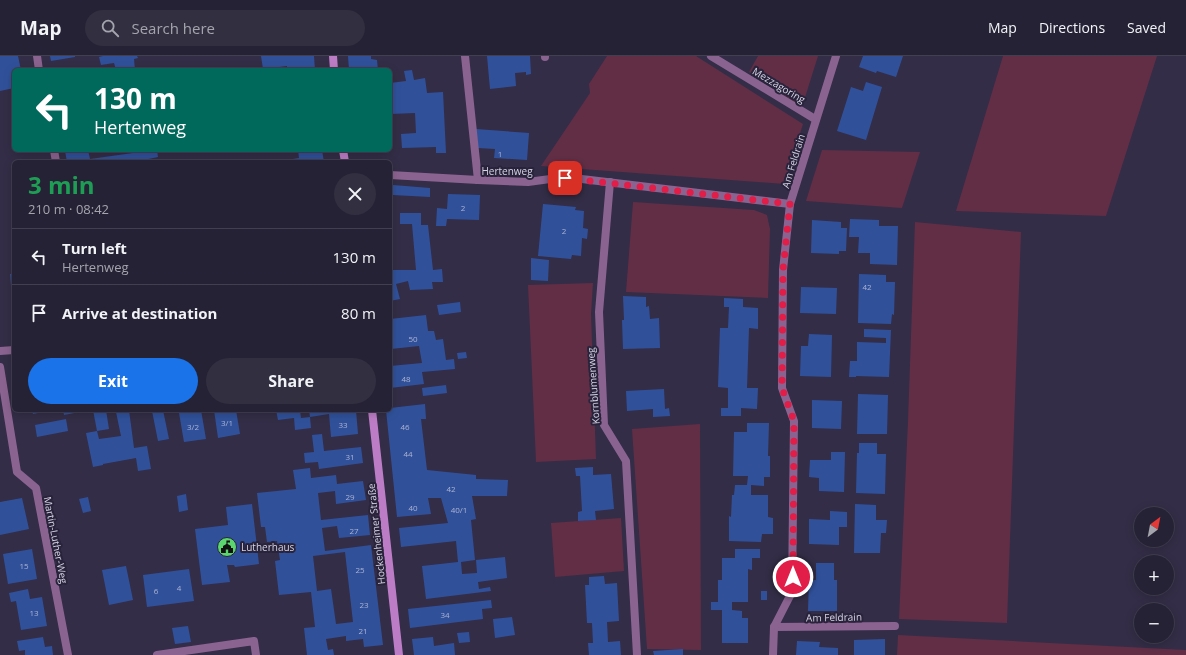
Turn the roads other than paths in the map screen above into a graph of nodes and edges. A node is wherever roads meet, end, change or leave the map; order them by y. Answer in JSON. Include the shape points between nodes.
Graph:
{"nodes":[{"id":1,"x":37,"y":56,"type":"edge"},
{"id":2,"x":333,"y":56,"type":"edge"},
{"id":3,"x":465,"y":56,"type":"edge"},
{"id":4,"x":711,"y":56,"type":"edge"},
{"id":5,"x":836,"y":56,"type":"edge"},
{"id":6,"x":39,"y":68,"type":"edge"},
{"id":7,"x":334,"y":68,"type":"edge"},
{"id":8,"x":815,"y":119,"type":"junction"},
{"id":9,"x":392,"y":175,"type":"edge"},
{"id":10,"x":478,"y":180,"type":"junction"},
{"id":11,"x":610,"y":182,"type":"junction"},
{"id":12,"x":790,"y":204,"type":"junction"},
{"id":13,"x":12,"y":350,"type":"edge"},
{"id":14,"x":0,"y":351,"type":"edge"},
{"id":15,"x":0,"y":367,"type":"edge"},
{"id":16,"x":372,"y":412,"type":"edge"},
{"id":17,"x":895,"y":626,"type":"dead end"},
{"id":18,"x":774,"y":627,"type":"junction"},
{"id":19,"x":68,"y":655,"type":"edge"},
{"id":20,"x":157,"y":655,"type":"edge"},
{"id":21,"x":256,"y":655,"type":"edge"},
{"id":22,"x":399,"y":655,"type":"edge"},
{"id":23,"x":637,"y":655,"type":"edge"},
{"id":24,"x":773,"y":655,"type":"edge"}],
"edges":[{"from":1,"to":6,"type":"street"},
{"from":2,"to":7,"type":"street"},
{"from":3,"to":10,"type":"street"},
{"from":4,"to":8,"type":"street","name":"Mezzagoring"},
{"from":5,"to":8,"type":"street","name":"Am Feldrain"},
{"from":8,"to":12,"type":"street","name":"Am Feldrain"},
{"from":9,"to":10,"type":"street","name":"Hertenweg"},
{"from":10,"to":11,"type":"street","name":"Hertenweg","via":[[528,182],[565,178]]},
{"from":11,"to":12,"type":"street","name":"Hertenweg"},
{"from":11,"to":23,"type":"street","name":"Kornblumenweg","via":[[599,312],[604,425],[626,461]]},
{"from":12,"to":18,"type":"street","name":"Am Feldrain","via":[[783,270],[782,388],[794,421],[792,592]]},
{"from":13,"to":14,"type":"street"},
{"from":15,"to":19,"type":"street","name":"Martin-Luther-Weg","via":[[17,472],[36,488]]},
{"from":16,"to":22,"type":"street","name":"Hockenheimer Straße"},
{"from":17,"to":18,"type":"street","name":"Am Feldrain"},
{"from":18,"to":24,"type":"street","name":"Am Feldrain"},
{"from":20,"to":21,"type":"street","via":[[254,641]]}]}
